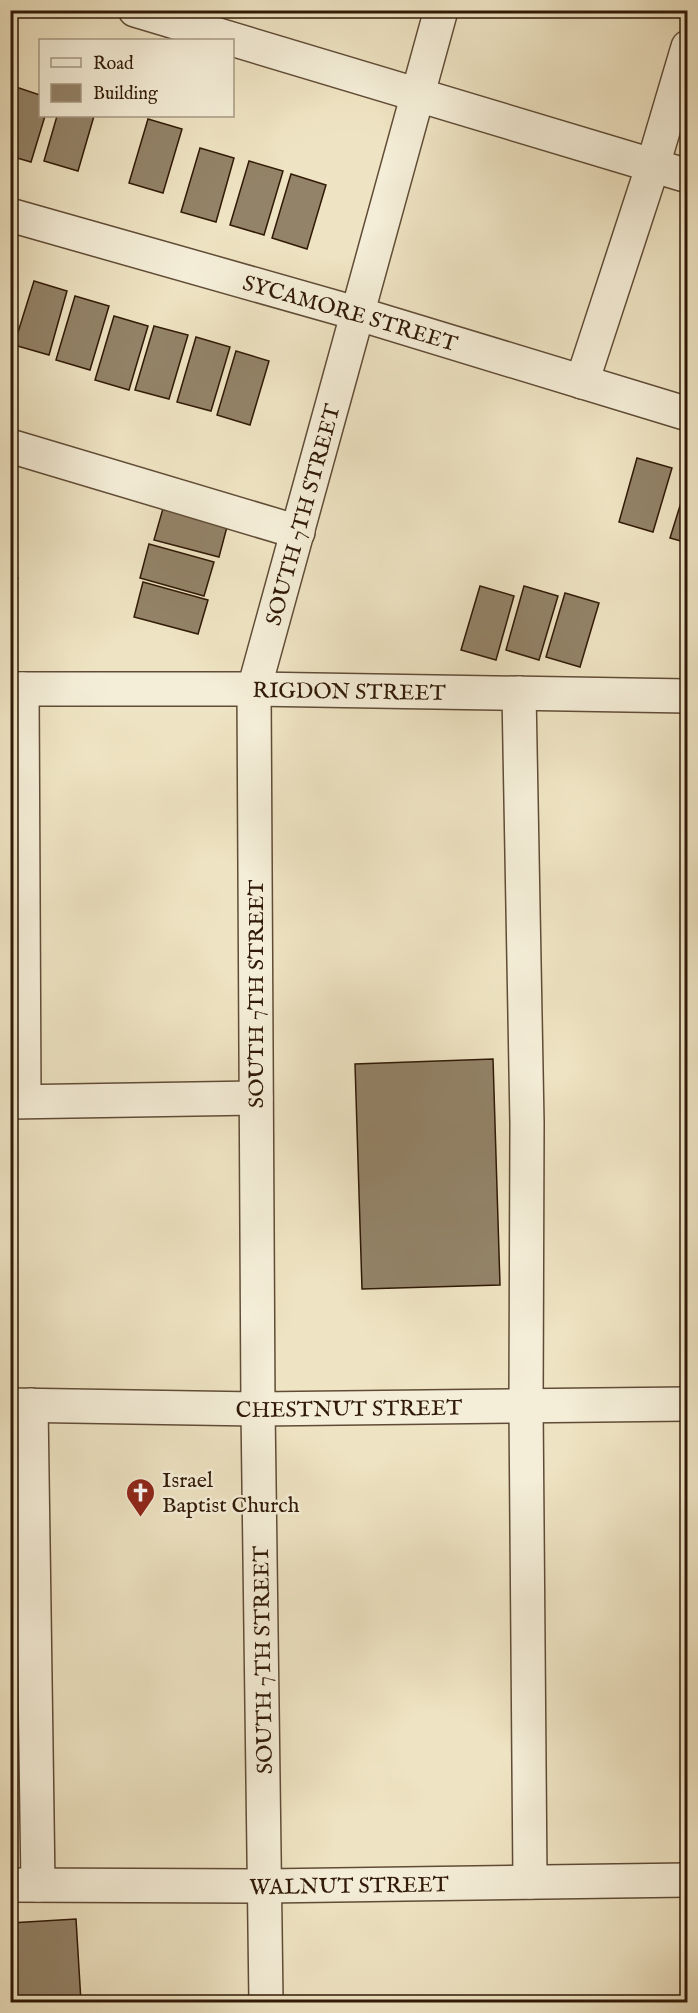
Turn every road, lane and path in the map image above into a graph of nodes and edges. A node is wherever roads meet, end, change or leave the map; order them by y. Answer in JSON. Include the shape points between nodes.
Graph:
{"nodes":[{"id":1,"x":135,"y":10,"type":"edge"},
{"id":2,"x":441,"y":10,"type":"edge"},
{"id":3,"x":234,"y":39,"type":"edge"},
{"id":4,"x":234,"y":39,"type":"edge"},
{"id":5,"x":687,"y":46,"type":"edge"},
{"id":6,"x":418,"y":93,"type":"junction"},
{"id":7,"x":653,"y":165,"type":"junction"},
{"id":8,"x":687,"y":176,"type":"edge"},
{"id":9,"x":10,"y":215,"type":"edge"},
{"id":10,"x":358,"y":314,"type":"junction"},
{"id":11,"x":582,"y":382,"type":"junction"},
{"id":12,"x":687,"y":414,"type":"edge"},
{"id":13,"x":10,"y":446,"type":"edge"},
{"id":14,"x":298,"y":532,"type":"junction"},
{"id":15,"x":254,"y":688,"type":"junction"},
{"id":16,"x":16,"y":689,"type":"edge"},
{"id":17,"x":519,"y":693,"type":"junction"},
{"id":18,"x":687,"y":696,"type":"edge"},
{"id":19,"x":256,"y":1098,"type":"junction"},
{"id":20,"x":17,"y":1102,"type":"edge"},
{"id":21,"x":687,"y":1404,"type":"edge"},
{"id":22,"x":21,"y":1405,"type":"edge"},
{"id":23,"x":526,"y":1406,"type":"junction"},
{"id":24,"x":258,"y":1409,"type":"junction"},
{"id":25,"x":687,"y":1880,"type":"edge"},
{"id":26,"x":530,"y":1882,"type":"junction"},
{"id":27,"x":24,"y":1885,"type":"edge"},
{"id":28,"x":267,"y":1886,"type":"junction"},
{"id":29,"x":266,"y":2002,"type":"edge"}],
"edges":[{"from":1,"to":4,"type":"street"},
{"from":2,"to":6,"type":"street","name":"SOUTH 7TH STREET"},
{"from":3,"to":6,"type":"street"},
{"from":5,"to":7,"type":"street"},
{"from":6,"to":7,"type":"street"},
{"from":6,"to":10,"type":"street","name":"SOUTH 7TH STREET"},
{"from":7,"to":8,"type":"street"},
{"from":7,"to":11,"type":"street"},
{"from":9,"to":10,"type":"street","name":"SYCAMORE STREET"},
{"from":10,"to":11,"type":"street","name":"SYCAMORE STREET"},
{"from":10,"to":14,"type":"street","name":"SOUTH 7TH STREET"},
{"from":11,"to":12,"type":"street","name":"SYCAMORE STREET"},
{"from":13,"to":14,"type":"street"},
{"from":14,"to":15,"type":"street","name":"SOUTH 7TH STREET"},
{"from":15,"to":16,"type":"street","name":"RIGDON STREET"},
{"from":15,"to":17,"type":"street","name":"RIGDON STREET"},
{"from":15,"to":19,"type":"street","name":"SOUTH 7TH STREET"},
{"from":16,"to":20,"type":"street"},
{"from":17,"to":18,"type":"street","name":"RIGDON STREET"},
{"from":17,"to":23,"type":"street","via":[[528,1123]]},
{"from":19,"to":20,"type":"street"},
{"from":19,"to":24,"type":"street","name":"SOUTH 7TH STREET"},
{"from":21,"to":23,"type":"street","name":"CHESTNUT STREET"},
{"from":22,"to":24,"type":"street","name":"CHESTNUT STREET"},
{"from":22,"to":27,"type":"street"},
{"from":23,"to":24,"type":"street","name":"CHESTNUT STREET"},
{"from":23,"to":26,"type":"street"},
{"from":24,"to":28,"type":"street","name":"SOUTH 7TH STREET"},
{"from":25,"to":26,"type":"street","name":"WALNUT STREET"},
{"from":26,"to":28,"type":"street","name":"WALNUT STREET"},
{"from":27,"to":28,"type":"street","name":"WALNUT STREET"},
{"from":28,"to":29,"type":"street","name":"SOUTH 7TH STREET"}]}
